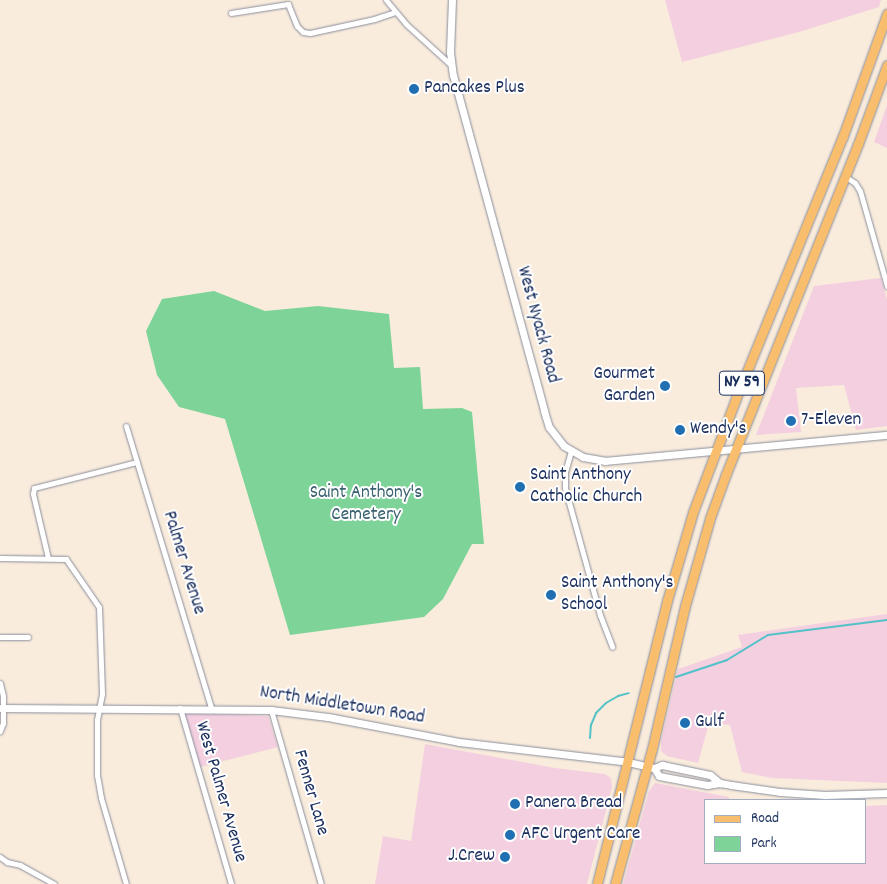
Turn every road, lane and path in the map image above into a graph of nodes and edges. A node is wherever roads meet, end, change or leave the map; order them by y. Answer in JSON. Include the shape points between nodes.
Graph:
{"nodes":[{"id":1,"x":386,"y":0,"type":"edge"},
{"id":2,"x":452,"y":0,"type":"edge"},
{"id":3,"x":395,"y":12,"type":"junction"},
{"id":4,"x":231,"y":13,"type":"dead end"},
{"id":5,"x":887,"y":14,"type":"edge"},
{"id":6,"x":451,"y":65,"type":"junction"},
{"id":7,"x":887,"y":65,"type":"edge"},
{"id":8,"x":846,"y":177,"type":"junction"},
{"id":9,"x":887,"y":286,"type":"edge"},
{"id":10,"x":126,"y":426,"type":"dead end"},
{"id":11,"x":887,"y":435,"type":"edge"},
{"id":12,"x":736,"y":450,"type":"junction"},
{"id":13,"x":571,"y":451,"type":"junction"},
{"id":14,"x":715,"y":451,"type":"junction"},
{"id":15,"x":138,"y":462,"type":"junction"},
{"id":16,"x":0,"y":558,"type":"edge"},
{"id":17,"x":48,"y":558,"type":"junction"},
{"id":18,"x":0,"y":637,"type":"edge"},
{"id":19,"x":28,"y":637,"type":"dead end"},
{"id":20,"x":612,"y":647,"type":"dead end"},
{"id":21,"x":0,"y":683,"type":"edge"},
{"id":22,"x":1,"y":708,"type":"edge"},
{"id":23,"x":101,"y":708,"type":"junction"},
{"id":24,"x":180,"y":708,"type":"junction"},
{"id":25,"x":212,"y":708,"type":"junction"},
{"id":26,"x":271,"y":710,"type":"junction"},
{"id":27,"x":0,"y":731,"type":"edge"},
{"id":28,"x":628,"y":762,"type":"junction"},
{"id":29,"x":651,"y":768,"type":"junction"},
{"id":30,"x":720,"y":783,"type":"junction"},
{"id":31,"x":887,"y":793,"type":"edge"},
{"id":32,"x":0,"y":857,"type":"edge"},
{"id":33,"x":54,"y":884,"type":"edge"},
{"id":34,"x":126,"y":884,"type":"edge"},
{"id":35,"x":230,"y":884,"type":"edge"},
{"id":36,"x":321,"y":884,"type":"edge"},
{"id":37,"x":597,"y":884,"type":"edge"},
{"id":38,"x":615,"y":884,"type":"edge"}],
"edges":[{"from":1,"to":3,"type":"street"},
{"from":2,"to":6,"type":"street","name":"West Nyack Road"},
{"from":3,"to":4,"type":"street","via":[[310,34],[297,26],[288,4]]},
{"from":3,"to":6,"type":"street"},
{"from":5,"to":14,"type":"main road","number":"NY 59","via":[[837,152]]},
{"from":6,"to":13,"type":"street","name":"West Nyack Road","via":[[546,419],[554,434]]},
{"from":7,"to":8,"type":"main road","number":"NY 59"},
{"from":8,"to":9,"type":"street","via":[[860,191]]},
{"from":8,"to":12,"type":"main road","number":"NY 59"},
{"from":10,"to":15,"type":"street","name":"Palmer Avenue"},
{"from":11,"to":12,"type":"street"},
{"from":12,"to":14,"type":"street"},
{"from":12,"to":29,"type":"main road","number":"NY 59","via":[[697,562]]},
{"from":13,"to":14,"type":"street","via":[[598,461]]},
{"from":13,"to":20,"type":"street","via":[[565,472],[565,488]]},
{"from":14,"to":28,"type":"main road","number":"NY 59","via":[[675,571]]},
{"from":15,"to":17,"type":"street","via":[[34,488]]},
{"from":15,"to":25,"type":"street","name":"Palmer Avenue"},
{"from":16,"to":17,"type":"street"},
{"from":17,"to":23,"type":"street","via":[[66,558],[99,607]]},
{"from":18,"to":19,"type":"street"},
{"from":21,"to":22,"type":"street"},
{"from":22,"to":23,"type":"street","name":"North Middletown Road"},
{"from":22,"to":27,"type":"street"},
{"from":23,"to":24,"type":"street","name":"North Middletown Road"},
{"from":23,"to":34,"type":"street","via":[[97,720],[97,775]]},
{"from":24,"to":25,"type":"street","name":"North Middletown Road"},
{"from":24,"to":35,"type":"street","name":"West Palmer Avenue"},
{"from":25,"to":26,"type":"street","name":"North Middletown Road"},
{"from":26,"to":28,"type":"street","name":"North Middletown Road","via":[[328,717],[459,742]]},
{"from":26,"to":36,"type":"street","name":"Fenner Lane"},
{"from":28,"to":29,"type":"street","name":"North Middletown Road"},
{"from":28,"to":37,"type":"main road","number":"NY 59"},
{"from":29,"to":30,"type":"street","via":[[662,765],[710,775]]},
{"from":29,"to":30,"type":"street","via":[[659,776],[707,785]]},
{"from":29,"to":38,"type":"main road","number":"NY 59"},
{"from":30,"to":31,"type":"street","via":[[815,795]]},
{"from":32,"to":33,"type":"street"}]}
